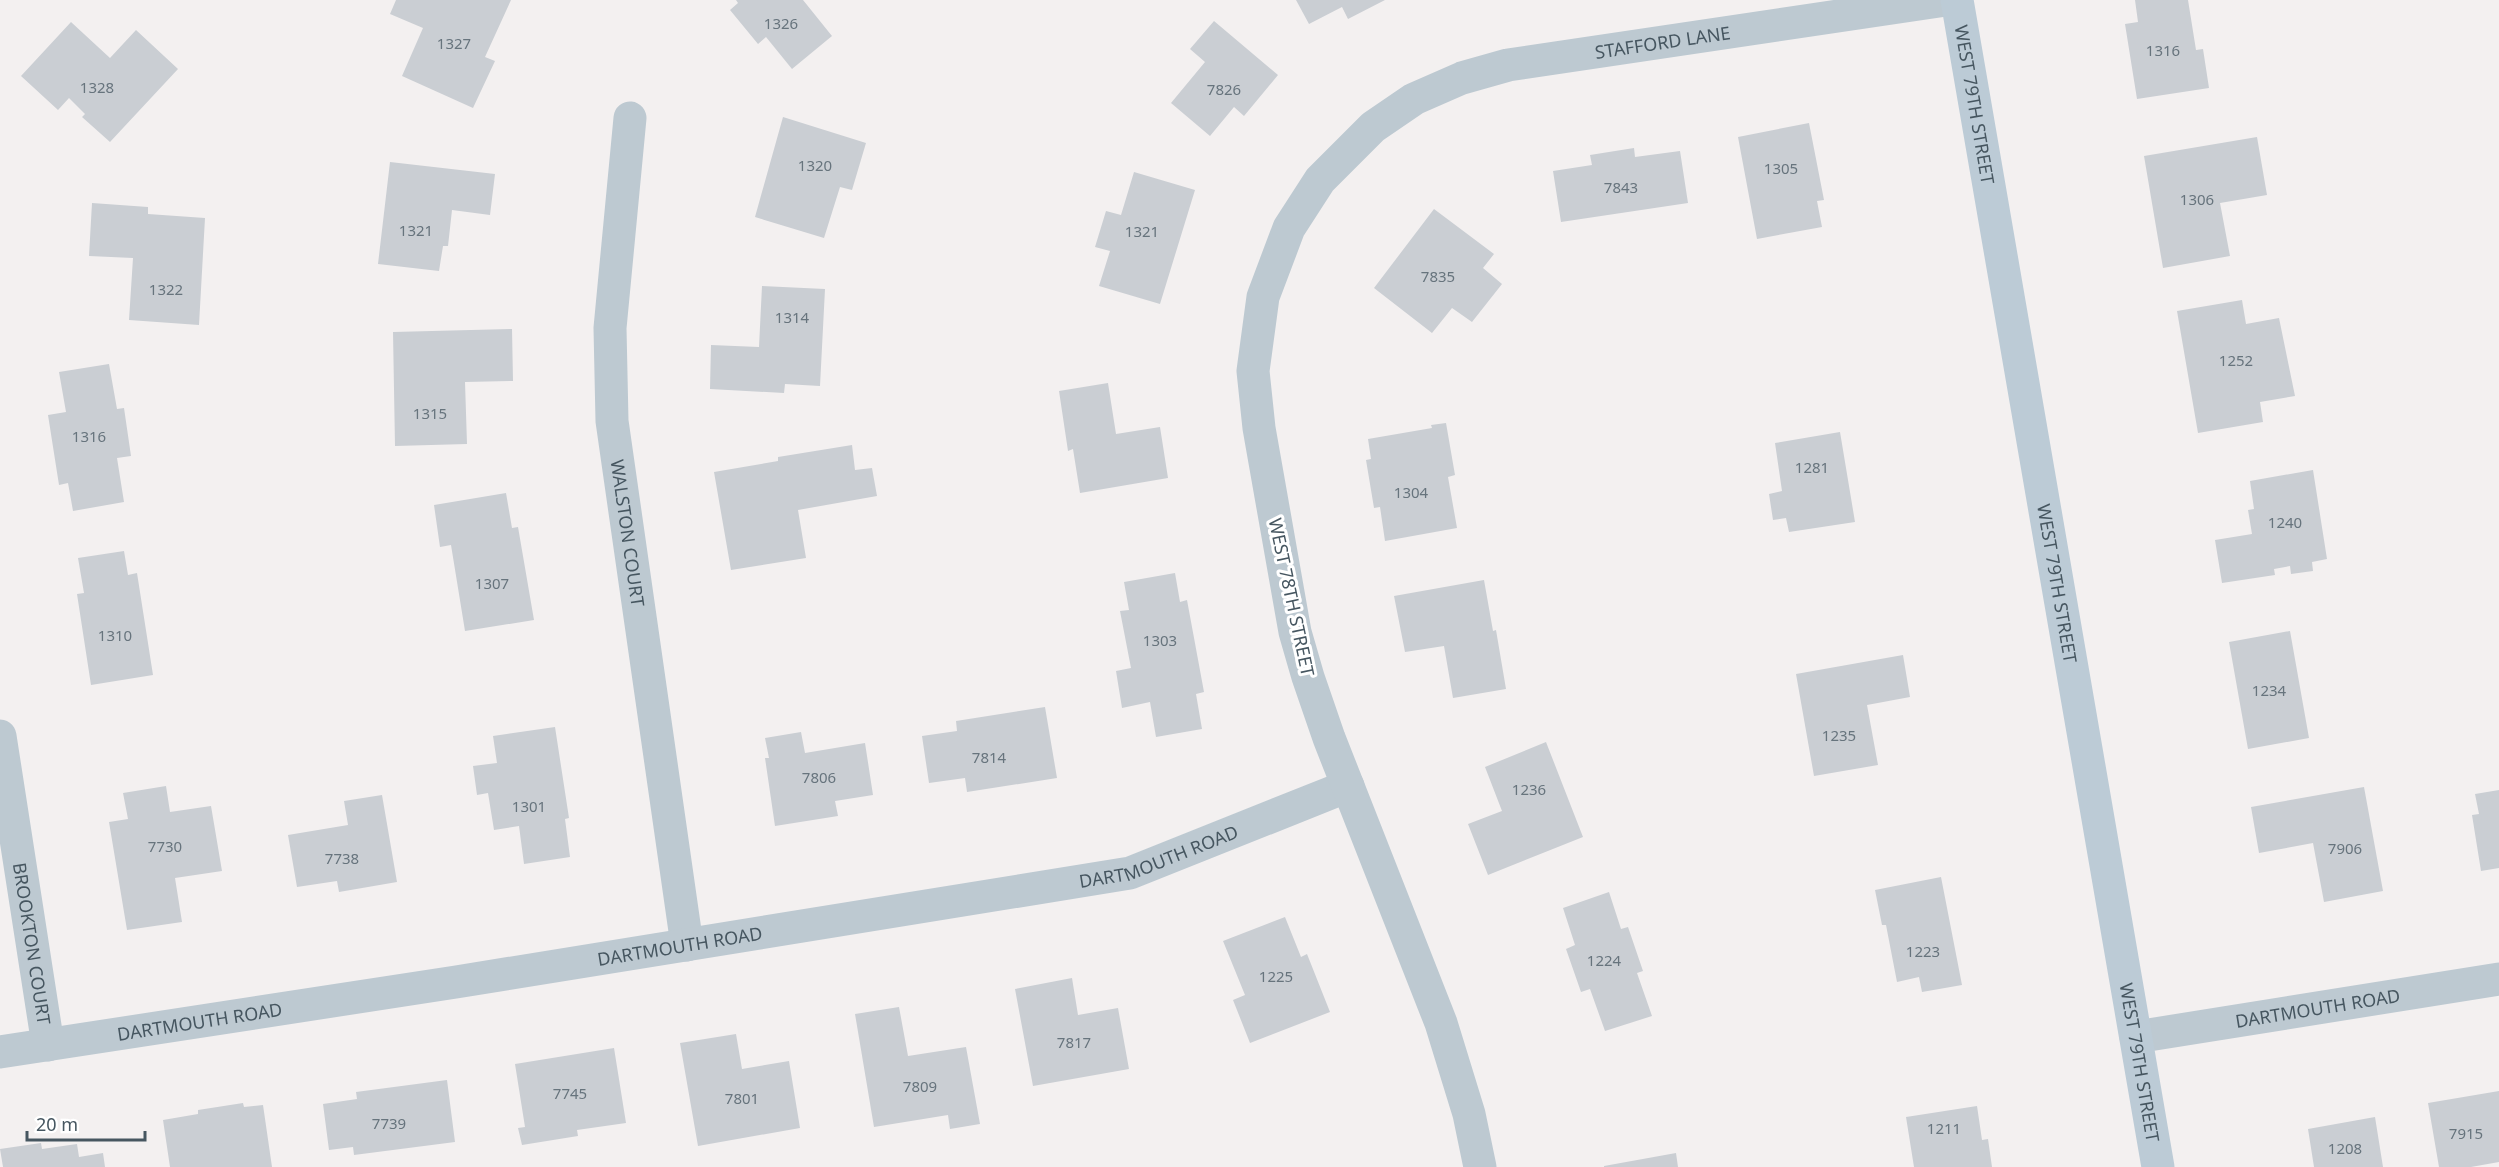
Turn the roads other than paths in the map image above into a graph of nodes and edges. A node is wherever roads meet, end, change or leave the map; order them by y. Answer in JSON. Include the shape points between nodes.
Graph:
{"nodes":[{"id":1,"x":1946,"y":0,"type":"edge"},
{"id":2,"x":1957,"y":0,"type":"edge"},
{"id":3,"x":1389,"y":116,"type":"joint"},
{"id":4,"x":630,"y":118,"type":"dead end"},
{"id":5,"x":0,"y":736,"type":"edge"},
{"id":6,"x":1348,"y":786,"type":"junction"},
{"id":7,"x":687,"y":945,"type":"junction"},
{"id":8,"x":2499,"y":980,"type":"edge"},
{"id":9,"x":2136,"y":1037,"type":"junction"},
{"id":10,"x":48,"y":1045,"type":"junction"},
{"id":11,"x":0,"y":1052,"type":"edge"},
{"id":12,"x":1480,"y":1167,"type":"edge"},
{"id":13,"x":2158,"y":1167,"type":"edge"}],
"edges":[{"from":1,"to":3,"type":"street","name":"STAFFORD LANE","via":[[1508,65],[1425,93]]},
{"from":2,"to":9,"type":"main road","name":"WEST 79TH STREET"},
{"from":3,"to":6,"type":"street","name":"WEST 78TH STREET","via":[[1320,180],[1289,228],[1263,297],[1253,371],[1259,428],[1295,632]]},
{"from":4,"to":7,"type":"street","name":"WALSTON COURT","via":[[610,328],[612,421]]},
{"from":5,"to":10,"type":"street","name":"BROOKTON COURT"},
{"from":6,"to":7,"type":"street","name":"DARTMOUTH ROAD","via":[[1130,873]]},
{"from":6,"to":12,"type":"street","name":"WEST 78TH STREET","via":[[1441,1023],[1469,1114]]},
{"from":7,"to":10,"type":"street","name":"DARTMOUTH ROAD"},
{"from":8,"to":9,"type":"street","name":"DARTMOUTH ROAD"},
{"from":9,"to":13,"type":"main road","name":"WEST 79TH STREET"},
{"from":10,"to":11,"type":"street","name":"DARTMOUTH ROAD"}]}
